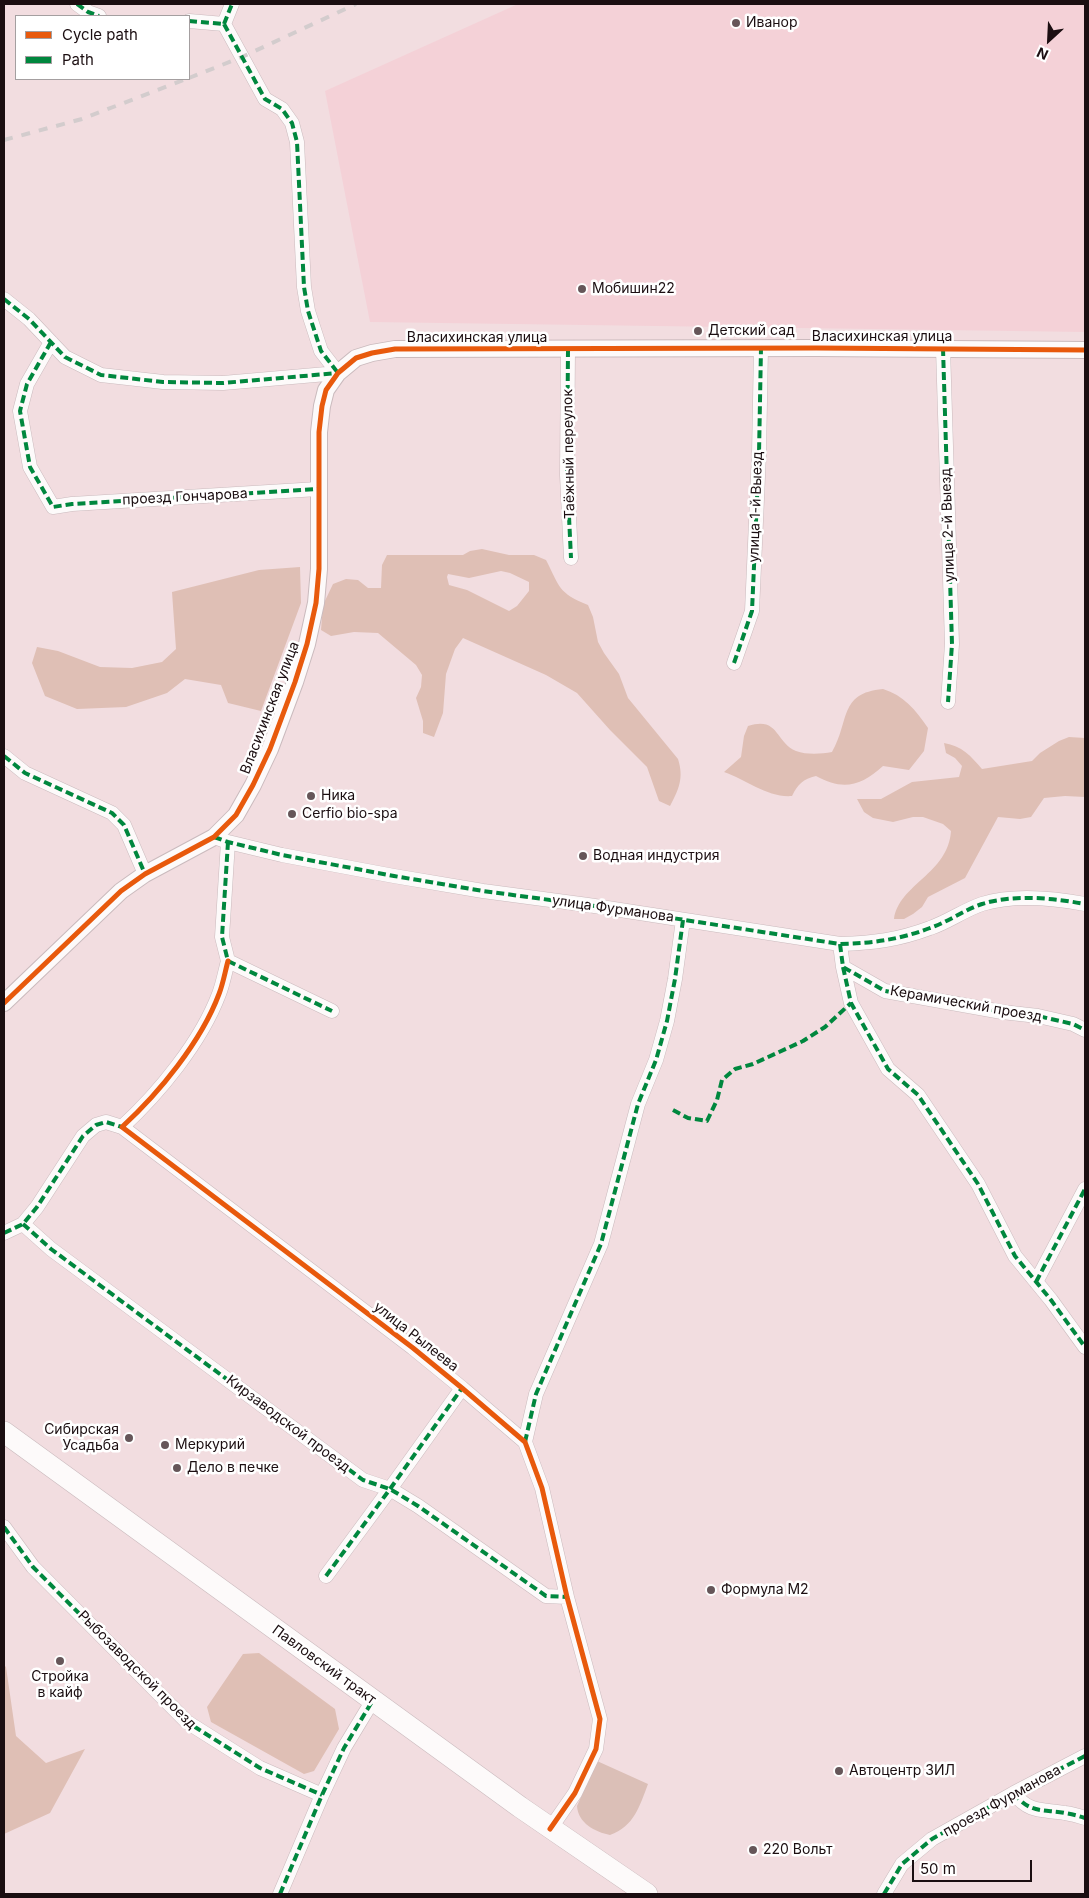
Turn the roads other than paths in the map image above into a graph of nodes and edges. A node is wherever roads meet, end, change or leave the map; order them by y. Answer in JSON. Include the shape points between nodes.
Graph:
{"nodes":[{"id":1,"x":77,"y":4,"type":"edge"},
{"id":2,"x":232,"y":4,"type":"edge"},
{"id":3,"x":96,"y":15,"type":"edge"},
{"id":4,"x":190,"y":21,"type":"edge"},
{"id":5,"x":224,"y":24,"type":"junction"},
{"id":6,"x":4,"y":299,"type":"edge"},
{"id":7,"x":51,"y":342,"type":"junction"},
{"id":8,"x":761,"y":348,"type":"junction"},
{"id":9,"x":943,"y":348,"type":"junction"},
{"id":10,"x":568,"y":349,"type":"junction"},
{"id":11,"x":1085,"y":350,"type":"edge"},
{"id":12,"x":338,"y":373,"type":"junction"},
{"id":13,"x":318,"y":489,"type":"junction"},
{"id":14,"x":571,"y":558,"type":"dead end"},
{"id":15,"x":734,"y":663,"type":"dead end"},
{"id":16,"x":948,"y":702,"type":"dead end"},
{"id":17,"x":4,"y":756,"type":"edge"},
{"id":18,"x":221,"y":840,"type":"junction"},
{"id":19,"x":145,"y":874,"type":"junction"},
{"id":20,"x":1085,"y":904,"type":"edge"},
{"id":21,"x":683,"y":920,"type":"junction"},
{"id":22,"x":840,"y":944,"type":"junction"},
{"id":23,"x":228,"y":961,"type":"junction"},
{"id":24,"x":843,"y":967,"type":"junction"},
{"id":25,"x":4,"y":1003,"type":"edge"},
{"id":26,"x":332,"y":1011,"type":"dead end"},
{"id":27,"x":1085,"y":1030,"type":"edge"},
{"id":28,"x":122,"y":1127,"type":"junction"},
{"id":29,"x":1085,"y":1189,"type":"edge"},
{"id":30,"x":22,"y":1224,"type":"junction"},
{"id":31,"x":4,"y":1234,"type":"edge"},
{"id":32,"x":1036,"y":1282,"type":"junction"},
{"id":33,"x":1085,"y":1348,"type":"edge"},
{"id":34,"x":462,"y":1388,"type":"junction"},
{"id":35,"x":4,"y":1432,"type":"edge"},
{"id":36,"x":525,"y":1442,"type":"junction"},
{"id":37,"x":390,"y":1490,"type":"junction"},
{"id":38,"x":4,"y":1527,"type":"edge"},
{"id":39,"x":326,"y":1576,"type":"dead end"},
{"id":40,"x":567,"y":1598,"type":"junction"},
{"id":41,"x":373,"y":1700,"type":"junction"},
{"id":42,"x":1085,"y":1756,"type":"edge"},
{"id":43,"x":1014,"y":1793,"type":"junction"},
{"id":44,"x":322,"y":1795,"type":"junction"},
{"id":45,"x":1085,"y":1818,"type":"edge"},
{"id":46,"x":550,"y":1829,"type":"junction"},
{"id":47,"x":280,"y":1894,"type":"edge"},
{"id":48,"x":647,"y":1894,"type":"edge"},
{"id":49,"x":884,"y":1894,"type":"edge"}],
"edges":[{"from":1,"to":3,"type":"street"},
{"from":2,"to":5,"type":"street"},
{"from":4,"to":5,"type":"street"},
{"from":5,"to":12,"type":"street","via":[[264,99],[282,109],[292,122],[297,142],[308,311],[321,351]]},
{"from":6,"to":7,"type":"street"},
{"from":7,"to":12,"type":"street","via":[[65,356],[101,375],[163,382],[222,383]]},
{"from":7,"to":13,"type":"street","name":"проезд Гончарова","via":[[27,384],[20,411],[30,467],[53,507]]},
{"from":8,"to":9,"type":"street","name":"Власихинская улица"},
{"from":8,"to":10,"type":"street","name":"Власихинская улица"},
{"from":8,"to":15,"type":"street","name":"улица 1-й Выезд","via":[[752,611]]},
{"from":9,"to":11,"type":"street","name":"Власихинская улица"},
{"from":9,"to":16,"type":"street","name":"улица 2-й Выезд","via":[[952,644]]},
{"from":10,"to":12,"type":"street","name":"Власихинская улица","via":[[395,349],[356,358]]},
{"from":10,"to":14,"type":"street","name":"Таёжный переулок","via":[[567,475]]},
{"from":12,"to":13,"type":"street","name":"Власихинская улица","via":[[326,390],[322,406]]},
{"from":13,"to":18,"type":"street","name":"Власихинская улица","via":[[319,569],[307,644],[276,732],[253,785]]},
{"from":17,"to":19,"type":"street","via":[[25,773],[112,813],[124,826]]},
{"from":18,"to":19,"type":"street"},
{"from":18,"to":21,"type":"street","name":"улица Фурманова","via":[[394,876]]},
{"from":18,"to":23,"type":"street","via":[[222,937]]},
{"from":19,"to":25,"type":"street","via":[[121,892]]},
{"from":20,"to":22,"type":"street","name":"улица Фурманова","via":[[1062,899],[1004,900],[982,904],[901,938],[880,943]]},
{"from":21,"to":22,"type":"street","name":"улица Фурманова"},
{"from":21,"to":36,"type":"street","via":[[667,1022],[638,1104],[601,1244],[536,1394]]},
{"from":22,"to":24,"type":"street"},
{"from":23,"to":26,"type":"street"},
{"from":23,"to":28,"type":"street","via":[[219,995],[186,1054],[146,1105]]},
{"from":24,"to":27,"type":"street","name":"Керамический проезд","via":[[885,991],[1038,1016]]},
{"from":24,"to":32,"type":"street","via":[[851,1003],[888,1069],[918,1095],[978,1184],[1015,1256]]},
{"from":28,"to":30,"type":"street","via":[[106,1122],[96,1124],[83,1136],[37,1207]]},
{"from":28,"to":34,"type":"street","name":"улица Рылеева"},
{"from":29,"to":32,"type":"street"},
{"from":30,"to":31,"type":"street"},
{"from":30,"to":37,"type":"street","name":"Кирзаводской проезд","via":[[51,1249],[363,1480]]},
{"from":32,"to":33,"type":"street"},
{"from":34,"to":36,"type":"street","name":"улица Рылеева"},
{"from":34,"to":37,"type":"street"},
{"from":35,"to":41,"type":"main road","name":"Павловский тракт"},
{"from":36,"to":40,"type":"street","name":"улица Рылеева","via":[[542,1488]]},
{"from":37,"to":39,"type":"street"},
{"from":37,"to":40,"type":"street","name":"Кирзаводской проезд","via":[[418,1506],[546,1596]]},
{"from":38,"to":44,"type":"street","name":"Рыбозаводской проезд","via":[[33,1567],[187,1722],[260,1768]]},
{"from":40,"to":46,"type":"street","name":"улица Рылеева","via":[[600,1719],[596,1749],[575,1793]]},
{"from":41,"to":44,"type":"street","via":[[344,1748]]},
{"from":41,"to":46,"type":"main road","name":"Павловский тракт"},
{"from":42,"to":43,"type":"street","name":"проезд Фурманова"},
{"from":43,"to":45,"type":"street","via":[[1018,1799],[1042,1812],[1064,1812]]},
{"from":43,"to":49,"type":"street","name":"проезд Фурманова","via":[[932,1839],[902,1864]]},
{"from":44,"to":47,"type":"street"},
{"from":46,"to":48,"type":"main road","name":"Павловский тракт"}]}
